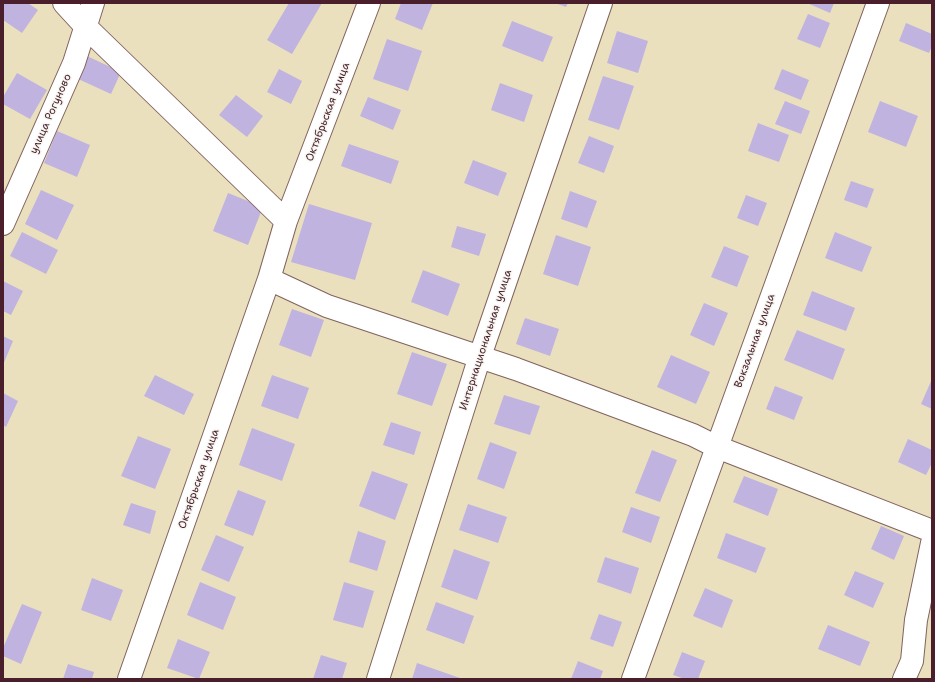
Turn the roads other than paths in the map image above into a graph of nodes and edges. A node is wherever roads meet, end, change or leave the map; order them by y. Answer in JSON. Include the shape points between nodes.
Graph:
{"nodes":[{"id":1,"x":64,"y":3,"type":"edge"},
{"id":2,"x":93,"y":3,"type":"edge"},
{"id":3,"x":369,"y":3,"type":"edge"},
{"id":4,"x":601,"y":3,"type":"edge"},
{"id":5,"x":878,"y":3,"type":"edge"},
{"id":6,"x":86,"y":27,"type":"junction"},
{"id":7,"x":286,"y":221,"type":"junction"},
{"id":8,"x":3,"y":224,"type":"edge"},
{"id":9,"x":269,"y":279,"type":"junction"},
{"id":10,"x":480,"y":356,"type":"junction"},
{"id":11,"x":717,"y":447,"type":"junction"},
{"id":12,"x":932,"y":531,"type":"edge"},
{"id":13,"x":932,"y":543,"type":"edge"},
{"id":14,"x":129,"y":679,"type":"edge"},
{"id":15,"x":378,"y":679,"type":"edge"},
{"id":16,"x":633,"y":679,"type":"edge"},
{"id":17,"x":904,"y":679,"type":"edge"}],
"edges":[{"from":1,"to":6,"type":"street"},
{"from":2,"to":6,"type":"street","name":"улица Рогуново"},
{"from":3,"to":7,"type":"street","name":"Октябрьская улица"},
{"from":4,"to":10,"type":"street","name":"Интернациональная улица"},
{"from":5,"to":11,"type":"street","name":"Вокзальная улица"},
{"from":6,"to":7,"type":"street"},
{"from":6,"to":8,"type":"street","name":"улица Рогуново","via":[[74,62]]},
{"from":7,"to":9,"type":"street","name":"Октябрьская улица"},
{"from":9,"to":10,"type":"street","via":[[327,306]]},
{"from":9,"to":14,"type":"street","name":"Октябрьская улица"},
{"from":10,"to":11,"type":"street","via":[[693,435]]},
{"from":10,"to":15,"type":"street","name":"Интернациональная улица"},
{"from":11,"to":12,"type":"street"},
{"from":11,"to":16,"type":"street","name":"Вокзальная улица"},
{"from":13,"to":17,"type":"street","via":[[916,620],[912,660]]}]}
